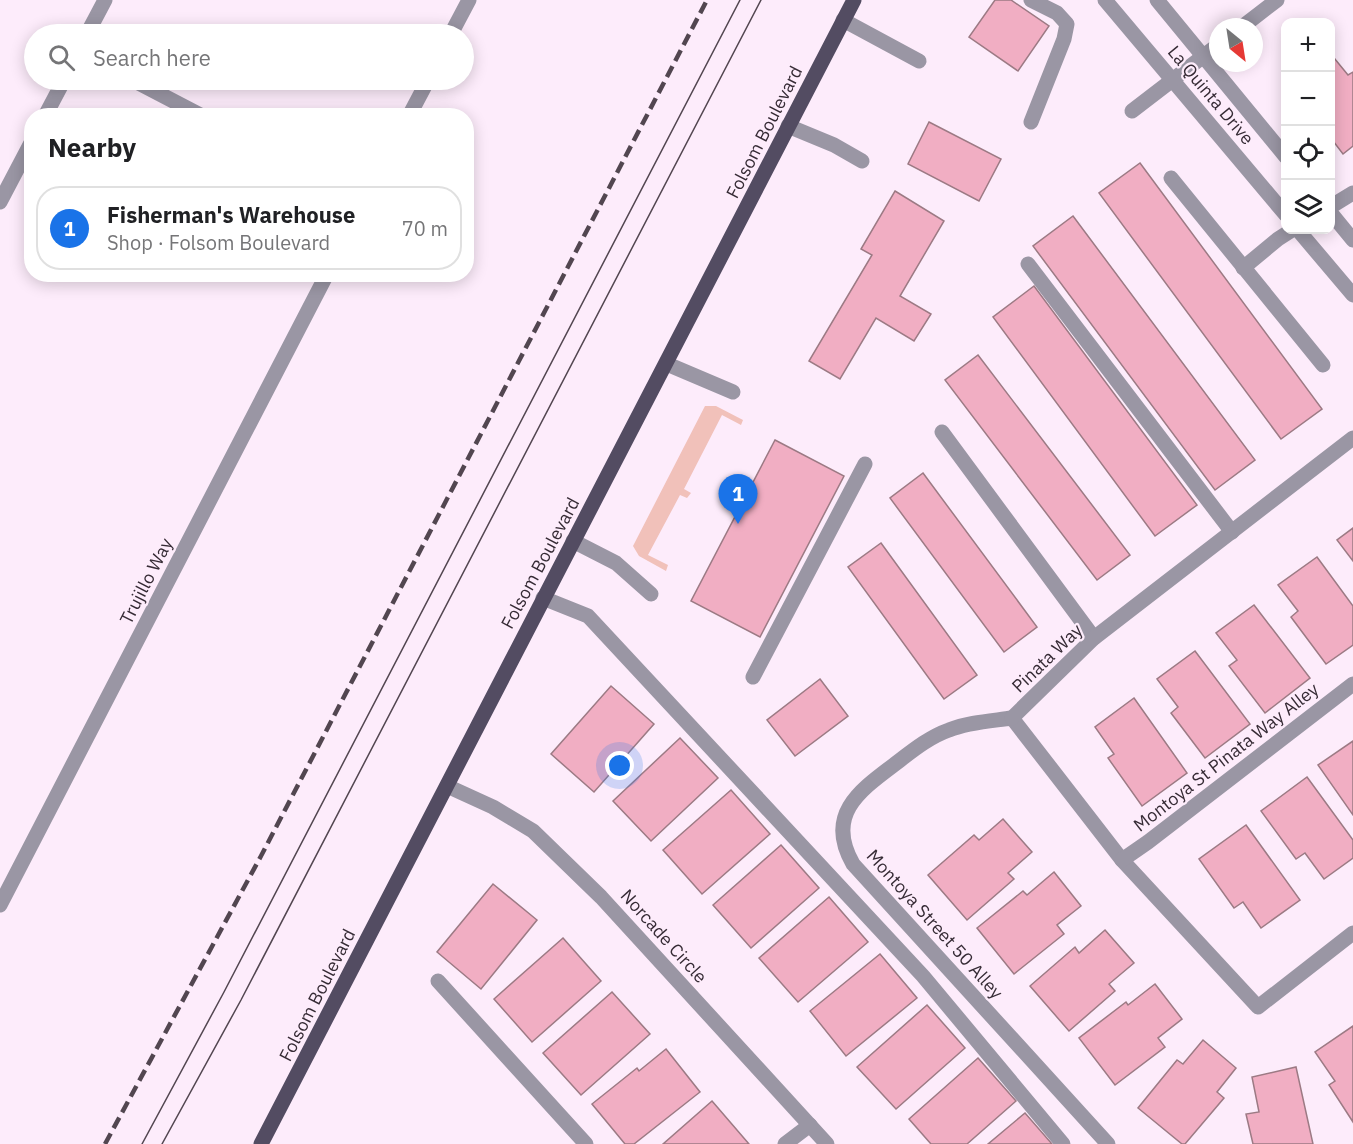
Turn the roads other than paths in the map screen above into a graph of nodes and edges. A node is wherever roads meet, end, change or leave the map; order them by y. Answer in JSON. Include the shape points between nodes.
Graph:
{"nodes":[{"id":1,"x":105,"y":0,"type":"edge"},
{"id":2,"x":469,"y":0,"type":"edge"},
{"id":3,"x":854,"y":0,"type":"edge"},
{"id":4,"x":1030,"y":0,"type":"edge"},
{"id":5,"x":1105,"y":0,"type":"edge"},
{"id":6,"x":1157,"y":0,"type":"edge"},
{"id":7,"x":1277,"y":0,"type":"edge"},
{"id":8,"x":1254,"y":18,"type":"edge"},
{"id":9,"x":843,"y":20,"type":"junction"},
{"id":10,"x":92,"y":24,"type":"edge"},
{"id":11,"x":457,"y":24,"type":"edge"},
{"id":12,"x":1209,"y":53,"type":"edge"},
{"id":13,"x":1204,"y":57,"type":"junction"},
{"id":14,"x":919,"y":61,"type":"dead end"},
{"id":15,"x":1173,"y":80,"type":"junction"},
{"id":16,"x":59,"y":90,"type":"edge"},
{"id":17,"x":152,"y":90,"type":"edge"},
{"id":18,"x":423,"y":90,"type":"edge"},
{"id":19,"x":49,"y":108,"type":"edge"},
{"id":20,"x":187,"y":108,"type":"edge"},
{"id":21,"x":414,"y":108,"type":"edge"},
{"id":22,"x":1132,"y":111,"type":"dead end"},
{"id":23,"x":1031,"y":122,"type":"dead end"},
{"id":24,"x":788,"y":126,"type":"junction"},
{"id":25,"x":1281,"y":151,"type":"edge"},
{"id":26,"x":24,"y":156,"type":"edge"},
{"id":27,"x":862,"y":161,"type":"dead end"},
{"id":28,"x":1171,"y":178,"type":"dead end"},
{"id":29,"x":1353,"y":193,"type":"edge"},
{"id":30,"x":0,"y":202,"type":"edge"},
{"id":31,"x":1335,"y":204,"type":"edge"},
{"id":32,"x":1281,"y":209,"type":"edge"},
{"id":33,"x":1335,"y":218,"type":"edge"},
{"id":34,"x":1286,"y":234,"type":"edge"},
{"id":35,"x":1301,"y":234,"type":"edge"},
{"id":36,"x":1353,"y":240,"type":"edge"},
{"id":37,"x":1028,"y":264,"type":"dead end"},
{"id":38,"x":1243,"y":268,"type":"junction"},
{"id":39,"x":323,"y":282,"type":"edge"},
{"id":40,"x":1353,"y":295,"type":"edge"},
{"id":41,"x":667,"y":364,"type":"junction"},
{"id":42,"x":1323,"y":365,"type":"dead end"},
{"id":43,"x":733,"y":392,"type":"dead end"},
{"id":44,"x":942,"y":432,"type":"dead end"},
{"id":45,"x":1353,"y":438,"type":"edge"},
{"id":46,"x":865,"y":464,"type":"dead end"},
{"id":47,"x":1232,"y":532,"type":"junction"},
{"id":48,"x":573,"y":541,"type":"junction"},
{"id":49,"x":651,"y":594,"type":"dead end"},
{"id":50,"x":543,"y":598,"type":"junction"},
{"id":51,"x":1094,"y":639,"type":"junction"},
{"id":52,"x":753,"y":677,"type":"dead end"},
{"id":53,"x":1353,"y":684,"type":"edge"},
{"id":54,"x":1012,"y":718,"type":"junction"},
{"id":55,"x":447,"y":786,"type":"junction"},
{"id":56,"x":1122,"y":860,"type":"junction"},
{"id":57,"x":0,"y":905,"type":"edge"},
{"id":58,"x":1353,"y":933,"type":"edge"},
{"id":59,"x":438,"y":981,"type":"dead end"},
{"id":60,"x":810,"y":1125,"type":"junction"},
{"id":61,"x":261,"y":1144,"type":"edge"},
{"id":62,"x":586,"y":1144,"type":"edge"},
{"id":63,"x":785,"y":1144,"type":"edge"},
{"id":64,"x":827,"y":1144,"type":"edge"},
{"id":65,"x":1062,"y":1144,"type":"edge"},
{"id":66,"x":1108,"y":1144,"type":"edge"}],
"edges":[{"from":1,"to":10,"type":"street"},
{"from":2,"to":11,"type":"street"},
{"from":3,"to":9,"type":"main road","name":"Folsom Boulevard"},
{"from":4,"to":23,"type":"street","via":[[1057,13],[1067,24]]},
{"from":5,"to":15,"type":"street","name":"La Quinta Drive"},
{"from":6,"to":13,"type":"street","name":"La Quinta Drive"},
{"from":7,"to":8,"type":"street"},
{"from":9,"to":14,"type":"street"},
{"from":9,"to":24,"type":"main road","name":"Folsom Boulevard"},
{"from":12,"to":13,"type":"street"},
{"from":13,"to":15,"type":"street"},
{"from":13,"to":25,"type":"street","name":"La Quinta Drive"},
{"from":15,"to":22,"type":"street"},
{"from":15,"to":32,"type":"street","name":"La Quinta Drive"},
{"from":16,"to":19,"type":"street"},
{"from":17,"to":20,"type":"street"},
{"from":18,"to":21,"type":"street"},
{"from":24,"to":27,"type":"street"},
{"from":24,"to":41,"type":"main road","name":"Folsom Boulevard"},
{"from":26,"to":30,"type":"street"},
{"from":28,"to":38,"type":"street"},
{"from":29,"to":31,"type":"street"},
{"from":33,"to":36,"type":"street"},
{"from":34,"to":38,"type":"street"},
{"from":35,"to":40,"type":"street"},
{"from":37,"to":47,"type":"street"},
{"from":38,"to":42,"type":"street"},
{"from":39,"to":57,"type":"street","name":"Trujillo Way"},
{"from":41,"to":43,"type":"street"},
{"from":41,"to":48,"type":"main road","name":"Folsom Boulevard"},
{"from":44,"to":51,"type":"street"},
{"from":45,"to":47,"type":"street","name":"Pinata Way"},
{"from":46,"to":52,"type":"street"},
{"from":47,"to":51,"type":"street","name":"Pinata Way"},
{"from":48,"to":49,"type":"street","via":[[616,563]]},
{"from":48,"to":50,"type":"main road","name":"Folsom Boulevard"},
{"from":50,"to":55,"type":"main road","name":"Folsom Boulevard"},
{"from":50,"to":65,"type":"street","via":[[588,616],[923,976]]},
{"from":51,"to":54,"type":"street","name":"Pinata Way"},
{"from":53,"to":56,"type":"street","name":"Montoya St Pinata Way Alley"},
{"from":54,"to":56,"type":"street","name":"Pinata Way"},
{"from":54,"to":66,"type":"street","name":"Montoya Street 50 Alley","via":[[948,730],[914,748],[852,800],[843,837],[853,864]]},
{"from":55,"to":60,"type":"street","name":"Norcade Circle","via":[[533,831],[602,897]]},
{"from":55,"to":61,"type":"main road","name":"Folsom Boulevard"},
{"from":56,"to":58,"type":"street","name":"Pinata Way","via":[[1258,1007]]},
{"from":59,"to":62,"type":"street"},
{"from":60,"to":63,"type":"street"},
{"from":60,"to":64,"type":"street","name":"Norcade Circle"}]}
